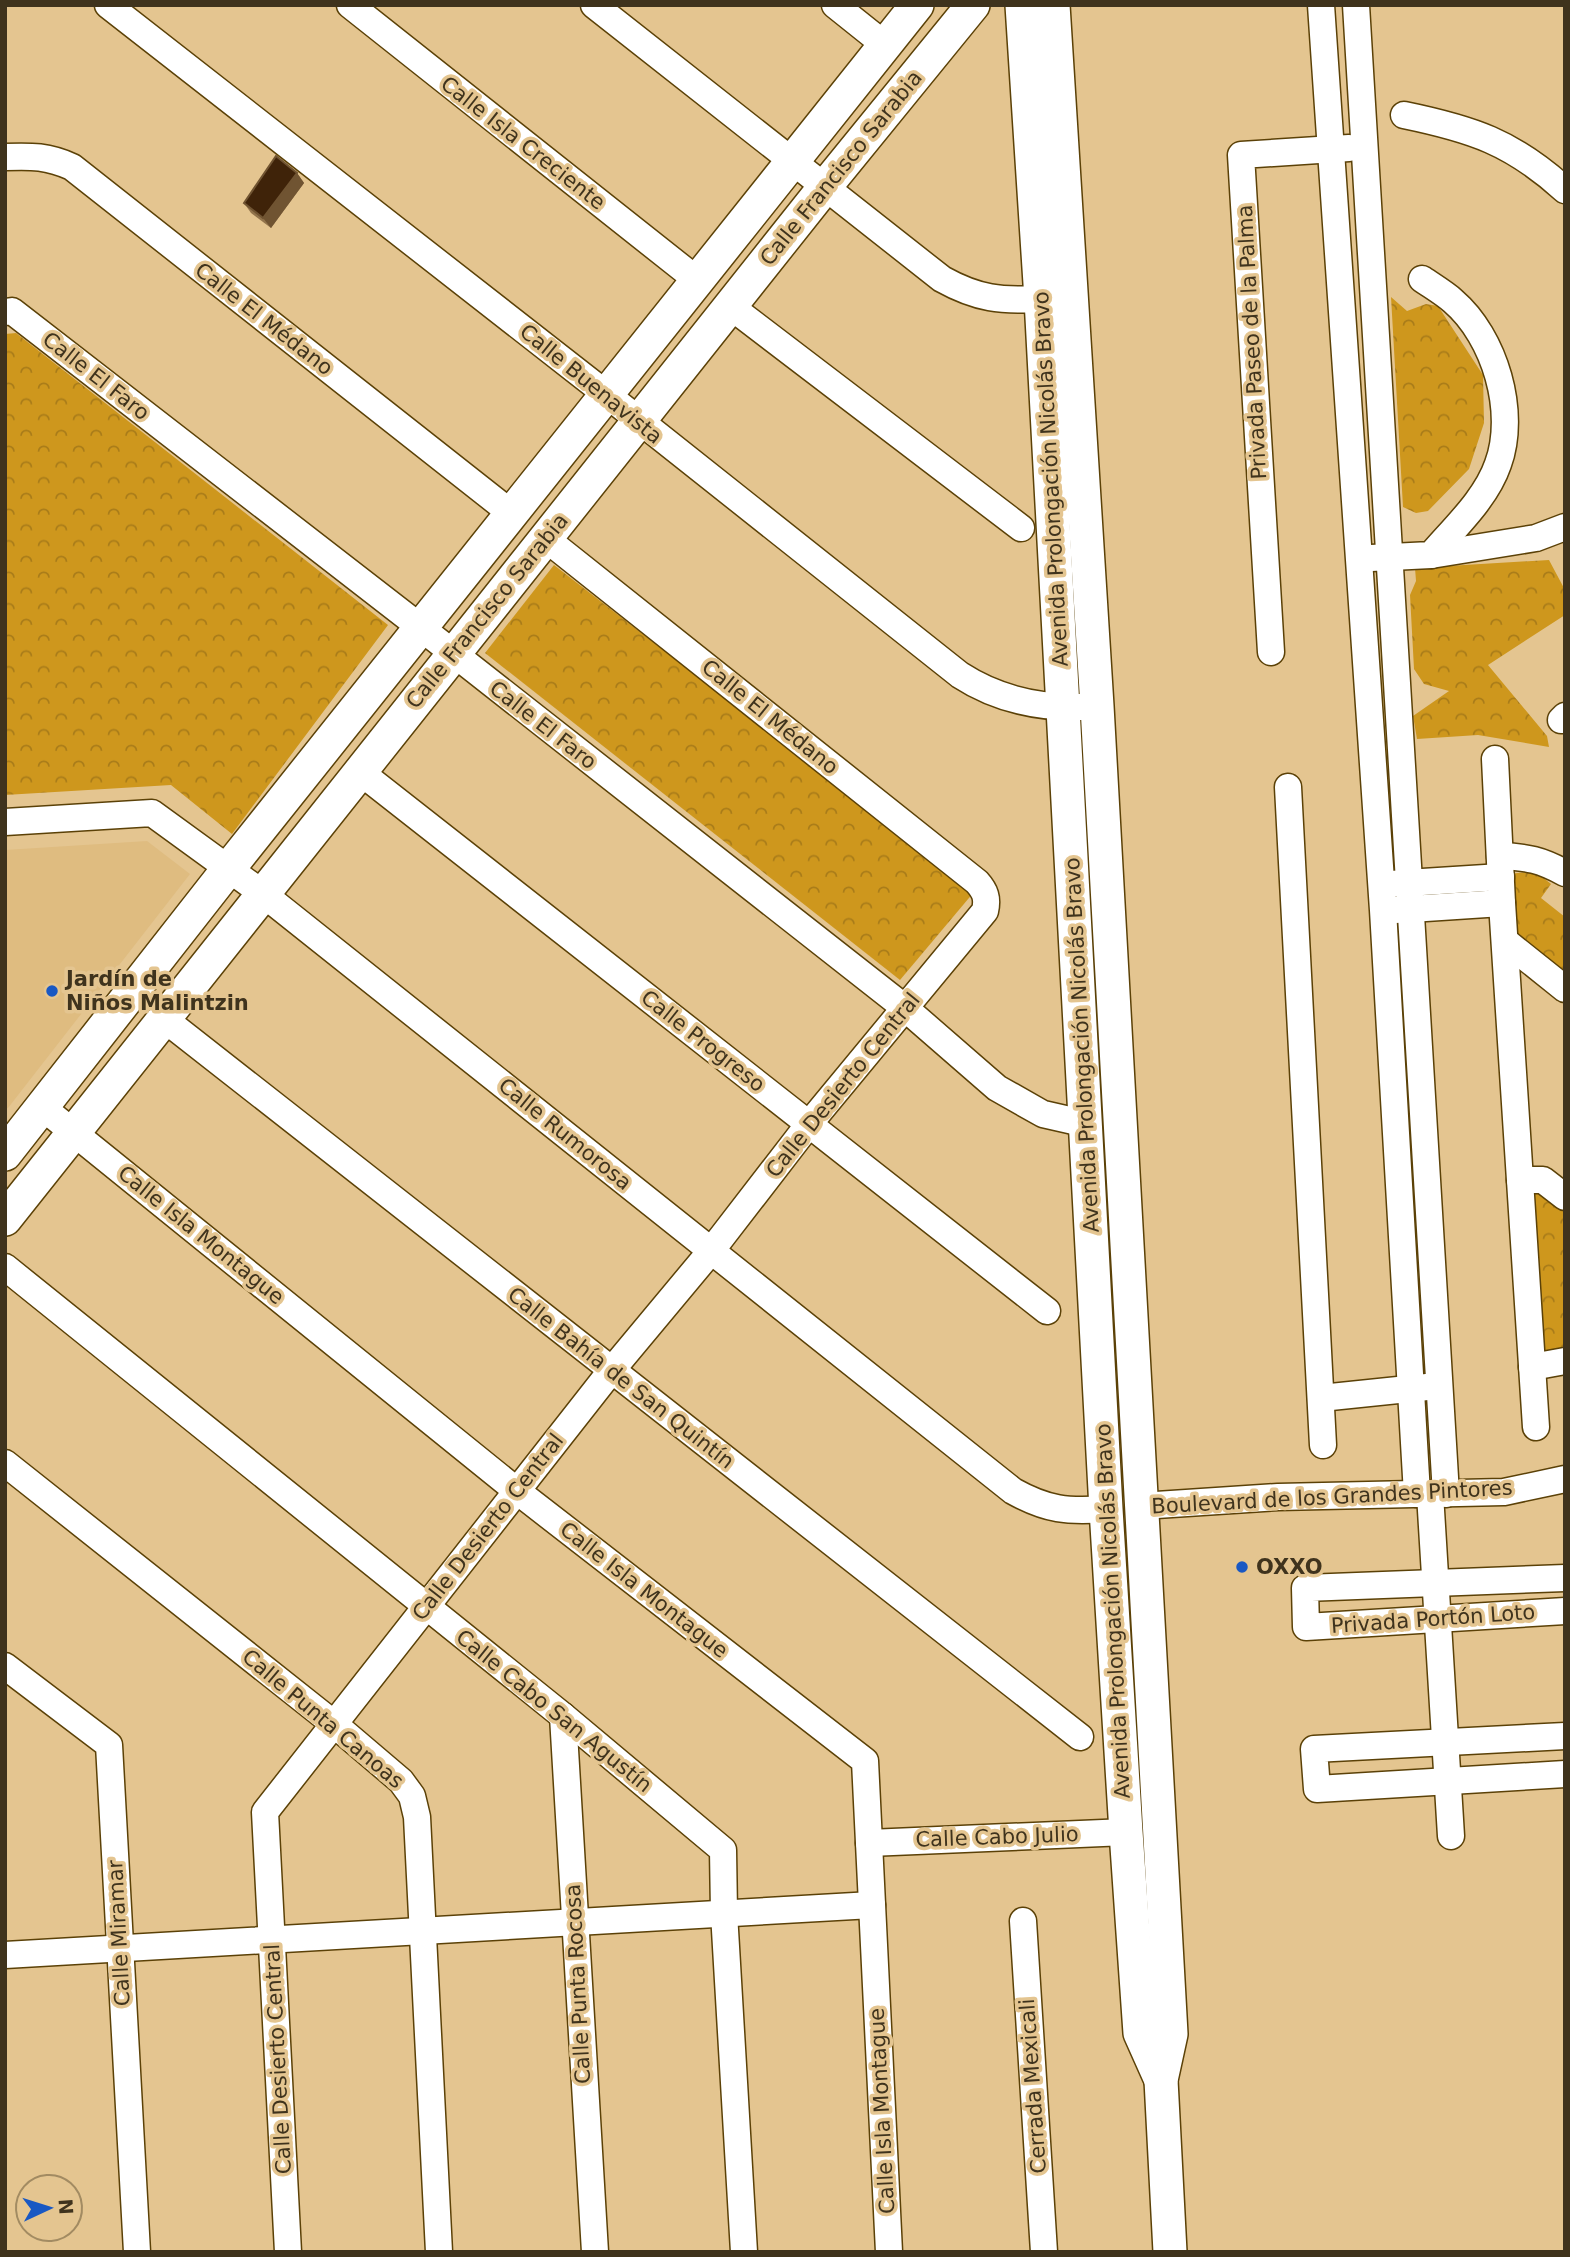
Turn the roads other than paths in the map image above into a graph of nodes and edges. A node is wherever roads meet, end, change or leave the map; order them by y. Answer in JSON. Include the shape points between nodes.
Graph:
{"nodes":[{"id":1,"x":108,"y":5,"type":"edge"},
{"id":2,"x":350,"y":5,"type":"edge"},
{"id":3,"x":594,"y":5,"type":"edge"},
{"id":4,"x":835,"y":5,"type":"edge"},
{"id":5,"x":917,"y":5,"type":"edge"},
{"id":6,"x":973,"y":5,"type":"edge"},
{"id":7,"x":1022,"y":5,"type":"edge"},
{"id":8,"x":1053,"y":5,"type":"edge"},
{"id":9,"x":1321,"y":5,"type":"edge"},
{"id":10,"x":1356,"y":5,"type":"edge"},
{"id":11,"x":885,"y":45,"type":"junction"},
{"id":12,"x":1404,"y":115,"type":"dead end"},
{"id":13,"x":1332,"y":148,"type":"junction"},
{"id":14,"x":1364,"y":149,"type":"junction"},
{"id":15,"x":5,"y":158,"type":"edge"},
{"id":16,"x":792,"y":161,"type":"junction"},
{"id":17,"x":824,"y":188,"type":"junction"},
{"id":18,"x":1565,"y":190,"type":"edge"},
{"id":19,"x":1422,"y":279,"type":"dead end"},
{"id":20,"x":697,"y":280,"type":"junction"},
{"id":21,"x":1041,"y":299,"type":"junction"},
{"id":22,"x":730,"y":306,"type":"junction"},
{"id":23,"x":5,"y":312,"type":"edge"},
{"id":24,"x":606,"y":394,"type":"junction"},
{"id":25,"x":638,"y":422,"type":"junction"},
{"id":26,"x":511,"y":513,"type":"junction"},
{"id":27,"x":1565,"y":527,"type":"edge"},
{"id":28,"x":1021,"y":528,"type":"dead end"},
{"id":29,"x":545,"y":538,"type":"junction"},
{"id":30,"x":1431,"y":555,"type":"junction"},
{"id":31,"x":1389,"y":557,"type":"junction"},
{"id":32,"x":1359,"y":559,"type":"junction"},
{"id":33,"x":420,"y":627,"type":"junction"},
{"id":34,"x":1271,"y":652,"type":"dead end"},
{"id":35,"x":453,"y":654,"type":"junction"},
{"id":36,"x":1097,"y":706,"type":"junction"},
{"id":37,"x":1063,"y":708,"type":"junction"},
{"id":38,"x":1495,"y":759,"type":"dead end"},
{"id":39,"x":359,"y":771,"type":"junction"},
{"id":40,"x":1288,"y":787,"type":"dead end"},
{"id":41,"x":5,"y":822,"type":"edge"},
{"id":42,"x":1501,"y":867,"type":"junction"},
{"id":43,"x":229,"y":868,"type":"junction"},
{"id":44,"x":1565,"y":873,"type":"edge"},
{"id":45,"x":262,"y":893,"type":"junction"},
{"id":46,"x":1410,"y":896,"type":"junction"},
{"id":47,"x":1382,"y":898,"type":"junction"},
{"id":48,"x":987,"y":901,"type":"joint"},
{"id":49,"x":1502,"y":903,"type":"junction"},
{"id":50,"x":1505,"y":941,"type":"junction"},
{"id":51,"x":1565,"y":989,"type":"edge"},
{"id":52,"x":905,"y":1008,"type":"junction"},
{"id":53,"x":163,"y":1018,"type":"junction"},
{"id":54,"x":42,"y":1107,"type":"junction"},
{"id":55,"x":809,"y":1124,"type":"junction"},
{"id":56,"x":1087,"y":1125,"type":"junction"},
{"id":57,"x":74,"y":1133,"type":"junction"},
{"id":58,"x":5,"y":1154,"type":"edge"},
{"id":59,"x":1520,"y":1180,"type":"junction"},
{"id":60,"x":1565,"y":1197,"type":"edge"},
{"id":61,"x":5,"y":1219,"type":"edge"},
{"id":62,"x":711,"y":1251,"type":"junction"},
{"id":63,"x":5,"y":1267,"type":"edge"},
{"id":64,"x":1047,"y":1311,"type":"dead end"},
{"id":65,"x":1565,"y":1361,"type":"edge"},
{"id":66,"x":1532,"y":1367,"type":"junction"},
{"id":67,"x":611,"y":1371,"type":"junction"},
{"id":68,"x":1439,"y":1379,"type":"junction"},
{"id":69,"x":1410,"y":1382,"type":"junction"},
{"id":70,"x":1320,"y":1390,"type":"junction"},
{"id":71,"x":1536,"y":1427,"type":"dead end"},
{"id":72,"x":1323,"y":1445,"type":"dead end"},
{"id":73,"x":5,"y":1463,"type":"edge"},
{"id":74,"x":1565,"y":1479,"type":"edge"},
{"id":75,"x":517,"y":1491,"type":"junction"},
{"id":76,"x":1431,"y":1494,"type":"junction"},
{"id":77,"x":1140,"y":1506,"type":"junction"},
{"id":78,"x":1106,"y":1509,"type":"junction"},
{"id":79,"x":1565,"y":1578,"type":"edge"},
{"id":80,"x":1436,"y":1583,"type":"junction"},
{"id":81,"x":425,"y":1607,"type":"junction"},
{"id":82,"x":1565,"y":1611,"type":"edge"},
{"id":83,"x":1438,"y":1619,"type":"junction"},
{"id":84,"x":5,"y":1666,"type":"edge"},
{"id":85,"x":563,"y":1716,"type":"junction"},
{"id":86,"x":334,"y":1724,"type":"junction"},
{"id":87,"x":1565,"y":1736,"type":"edge"},
{"id":88,"x":1080,"y":1737,"type":"dead end"},
{"id":89,"x":1445,"y":1743,"type":"junction"},
{"id":90,"x":1565,"y":1774,"type":"edge"},
{"id":91,"x":1447,"y":1781,"type":"junction"},
{"id":92,"x":1126,"y":1832,"type":"junction"},
{"id":93,"x":1451,"y":1836,"type":"dead end"},
{"id":94,"x":869,"y":1843,"type":"junction"},
{"id":95,"x":872,"y":1905,"type":"junction"},
{"id":96,"x":724,"y":1913,"type":"junction"},
{"id":97,"x":1023,"y":1921,"type":"dead end"},
{"id":98,"x":574,"y":1922,"type":"junction"},
{"id":99,"x":423,"y":1931,"type":"junction"},
{"id":100,"x":271,"y":1940,"type":"junction"},
{"id":101,"x":120,"y":1948,"type":"junction"},
{"id":102,"x":5,"y":1955,"type":"edge"},
{"id":103,"x":1161,"y":2080,"type":"junction"},
{"id":104,"x":137,"y":2252,"type":"edge"},
{"id":105,"x":288,"y":2252,"type":"edge"},
{"id":106,"x":439,"y":2252,"type":"edge"},
{"id":107,"x":595,"y":2252,"type":"edge"},
{"id":108,"x":744,"y":2252,"type":"edge"},
{"id":109,"x":889,"y":2252,"type":"edge"},
{"id":110,"x":1044,"y":2252,"type":"edge"},
{"id":111,"x":1170,"y":2252,"type":"edge"}],
"edges":[{"from":1,"to":24,"type":"street","name":"Calle Buenavista"},
{"from":2,"to":20,"type":"street","name":"Calle Isla Creciente"},
{"from":3,"to":16,"type":"street"},
{"from":4,"to":11,"type":"street"},
{"from":5,"to":11,"type":"main road","name":"Calle Francisco Sarabia"},
{"from":6,"to":17,"type":"main road","name":"Calle Francisco Sarabia"},
{"from":7,"to":21,"type":"main road","name":"Avenida Prolongación Nicolás Bravo"},
{"from":8,"to":36,"type":"main road","name":"Avenida Prolongación Nicolás Bravo"},
{"from":9,"to":13,"type":"street"},
{"from":10,"to":14,"type":"street"},
{"from":11,"to":16,"type":"main road","name":"Calle Francisco Sarabia"},
{"from":12,"to":18,"type":"street","via":[[1460,127],[1512,149]]},
{"from":13,"to":14,"type":"street","name":"Privada Paseo de la Palma"},
{"from":13,"to":32,"type":"street"},
{"from":13,"to":34,"type":"street","name":"Privada Paseo de la Palma","via":[[1241,156]]},
{"from":14,"to":31,"type":"street"},
{"from":15,"to":26,"type":"street","name":"Calle El Médano","via":[[53,158],[72,167]]},
{"from":16,"to":17,"type":"street"},
{"from":16,"to":20,"type":"main road","name":"Calle Francisco Sarabia"},
{"from":17,"to":21,"type":"street","via":[[959,288],[1004,300]]},
{"from":17,"to":22,"type":"main road","name":"Calle Francisco Sarabia"},
{"from":19,"to":30,"type":"street","via":[[1454,302],[1479,333],[1496,366],[1505,433],[1498,465],[1486,488]]},
{"from":20,"to":24,"type":"main road","name":"Calle Francisco Sarabia"},
{"from":21,"to":37,"type":"main road","name":"Avenida Prolongación Nicolás Bravo"},
{"from":22,"to":25,"type":"main road","name":"Calle Francisco Sarabia"},
{"from":22,"to":28,"type":"street"},
{"from":23,"to":33,"type":"street","name":"Calle El Faro","via":[[12,311]]},
{"from":24,"to":25,"type":"street","name":"Calle Buenavista"},
{"from":24,"to":26,"type":"main road","name":"Calle Francisco Sarabia"},
{"from":25,"to":29,"type":"main road","name":"Calle Francisco Sarabia"},
{"from":25,"to":37,"type":"street","name":"Calle Buenavista","via":[[960,675],[1003,698]]},
{"from":26,"to":33,"type":"main road","name":"Calle Francisco Sarabia"},
{"from":27,"to":30,"type":"street","via":[[1536,538]]},
{"from":29,"to":35,"type":"main road","name":"Calle Francisco Sarabia"},
{"from":29,"to":48,"type":"street","name":"Calle El Médano","via":[[977,881]]},
{"from":30,"to":31,"type":"street"},
{"from":31,"to":32,"type":"street"},
{"from":31,"to":46,"type":"street"},
{"from":32,"to":47,"type":"street"},
{"from":33,"to":35,"type":"street","name":"Calle El Faro"},
{"from":33,"to":43,"type":"main road","name":"Calle Francisco Sarabia"},
{"from":35,"to":39,"type":"main road","name":"Calle Francisco Sarabia"},
{"from":35,"to":52,"type":"street","name":"Calle El Faro"},
{"from":36,"to":37,"type":"street","name":"Calle Buenavista"},
{"from":36,"to":77,"type":"main road","name":"Avenida Prolongación Nicolás Bravo"},
{"from":37,"to":56,"type":"main road","name":"Avenida Prolongación Nicolás Bravo"},
{"from":38,"to":42,"type":"street"},
{"from":39,"to":45,"type":"main road","name":"Calle Francisco Sarabia"},
{"from":39,"to":55,"type":"street","name":"Calle Progreso"},
{"from":40,"to":70,"type":"street"},
{"from":41,"to":43,"type":"street","name":"Calle Rumorosa","via":[[152,813]]},
{"from":42,"to":44,"type":"street","via":[[1535,859]]},
{"from":42,"to":46,"type":"street"},
{"from":42,"to":49,"type":"street"},
{"from":43,"to":45,"type":"street","name":"Calle Rumorosa"},
{"from":43,"to":54,"type":"main road","name":"Calle Francisco Sarabia"},
{"from":45,"to":53,"type":"main road","name":"Calle Francisco Sarabia"},
{"from":45,"to":62,"type":"street","name":"Calle Rumorosa"},
{"from":46,"to":47,"type":"street"},
{"from":46,"to":49,"type":"street"},
{"from":46,"to":68,"type":"street"},
{"from":47,"to":69,"type":"street"},
{"from":48,"to":52,"type":"street","name":"Calle Desierto Central","via":[[985,911]]},
{"from":49,"to":50,"type":"street"},
{"from":50,"to":51,"type":"street"},
{"from":50,"to":59,"type":"street"},
{"from":52,"to":55,"type":"street","name":"Calle Desierto Central"},
{"from":52,"to":56,"type":"street","name":"Calle El Faro","via":[[998,1088],[1042,1114]]},
{"from":53,"to":57,"type":"main road","name":"Calle Francisco Sarabia"},
{"from":53,"to":67,"type":"street","name":"Calle Bahía de San Quintín"},
{"from":54,"to":57,"type":"street","name":"Calle Isla Montague"},
{"from":54,"to":58,"type":"main road","name":"Calle Francisco Sarabia"},
{"from":55,"to":62,"type":"street","name":"Calle Desierto Central"},
{"from":55,"to":64,"type":"street","name":"Calle Progreso"},
{"from":56,"to":78,"type":"main road","name":"Avenida Prolongación Nicolás Bravo"},
{"from":57,"to":61,"type":"main road","name":"Calle Francisco Sarabia"},
{"from":57,"to":75,"type":"street","name":"Calle Isla Montague"},
{"from":59,"to":60,"type":"street","via":[[1543,1180]]},
{"from":59,"to":66,"type":"street"},
{"from":62,"to":67,"type":"street","name":"Calle Desierto Central"},
{"from":62,"to":78,"type":"street","name":"Calle Rumorosa","via":[[1013,1491],[1051,1508],[1074,1512]]},
{"from":63,"to":81,"type":"street","name":"Calle Cabo San Agustín"},
{"from":65,"to":66,"type":"street"},
{"from":66,"to":71,"type":"street"},
{"from":67,"to":75,"type":"street","name":"Calle Desierto Central"},
{"from":67,"to":88,"type":"street","name":"Calle Bahía de San Quintín"},
{"from":68,"to":69,"type":"street"},
{"from":68,"to":76,"type":"street"},
{"from":69,"to":70,"type":"street"},
{"from":69,"to":76,"type":"street"},
{"from":70,"to":72,"type":"street"},
{"from":73,"to":86,"type":"street","name":"Calle Punta Canoas"},
{"from":74,"to":76,"type":"street","name":"Boulevard de los Grandes Pintores","via":[[1504,1492]]},
{"from":75,"to":81,"type":"street","name":"Calle Desierto Central"},
{"from":75,"to":94,"type":"street","name":"Calle Isla Montague","via":[[865,1761]]},
{"from":76,"to":77,"type":"street","name":"Boulevard de los Grandes Pintores"},
{"from":76,"to":80,"type":"street"},
{"from":77,"to":78,"type":"main road"},
{"from":77,"to":103,"type":"main road","name":"Avenida Prolongación Nicolás Bravo","via":[[1171,2034]]},
{"from":78,"to":92,"type":"main road","name":"Avenida Prolongación Nicolás Bravo"},
{"from":79,"to":80,"type":"street","name":"Privada Portón Loto"},
{"from":80,"to":83,"type":"street"},
{"from":80,"to":83,"type":"street","name":"Privada Portón Loto","via":[[1305,1588],[1306,1627]]},
{"from":81,"to":85,"type":"street","name":"Calle Cabo San Agustín"},
{"from":81,"to":86,"type":"street","name":"Calle Desierto Central"},
{"from":82,"to":83,"type":"street","name":"Privada Portón Loto"},
{"from":83,"to":89,"type":"street"},
{"from":84,"to":101,"type":"street","name":"Calle Miramar","via":[[109,1745]]},
{"from":85,"to":96,"type":"street","name":"Calle Cabo San Agustín","via":[[723,1850]]},
{"from":85,"to":98,"type":"street","name":"Calle Punta Rocosa"},
{"from":86,"to":99,"type":"street","name":"Calle Punta Canoas","via":[[401,1781],[412,1796]]},
{"from":86,"to":100,"type":"street","name":"Calle Desierto Central","via":[[265,1812]]},
{"from":87,"to":89,"type":"street"},
{"from":89,"to":91,"type":"street"},
{"from":89,"to":91,"type":"street","via":[[1314,1749],[1317,1789]]},
{"from":90,"to":91,"type":"street"},
{"from":91,"to":93,"type":"street"},
{"from":92,"to":94,"type":"street","name":"Calle Cabo Julio"},
{"from":92,"to":103,"type":"main road","name":"Avenida Prolongación Nicolás Bravo","via":[[1140,2033]]},
{"from":94,"to":95,"type":"street","name":"Calle Isla Montague"},
{"from":95,"to":96,"type":"street"},
{"from":95,"to":109,"type":"street","name":"Calle Isla Montague"},
{"from":96,"to":98,"type":"street"},
{"from":96,"to":108,"type":"street","name":"Calle Cabo San Agustín"},
{"from":97,"to":110,"type":"street","name":"Cerrada Mexicali"},
{"from":98,"to":99,"type":"street"},
{"from":98,"to":107,"type":"street","name":"Calle Punta Rocosa"},
{"from":99,"to":100,"type":"street"},
{"from":99,"to":106,"type":"street","name":"Calle Punta Canoas"},
{"from":100,"to":101,"type":"street"},
{"from":100,"to":105,"type":"street","name":"Calle Desierto Central"},
{"from":101,"to":102,"type":"street"},
{"from":101,"to":104,"type":"street","name":"Calle Miramar"},
{"from":103,"to":111,"type":"main road","name":"Avenida Prolongación Nicolás Bravo"}]}
